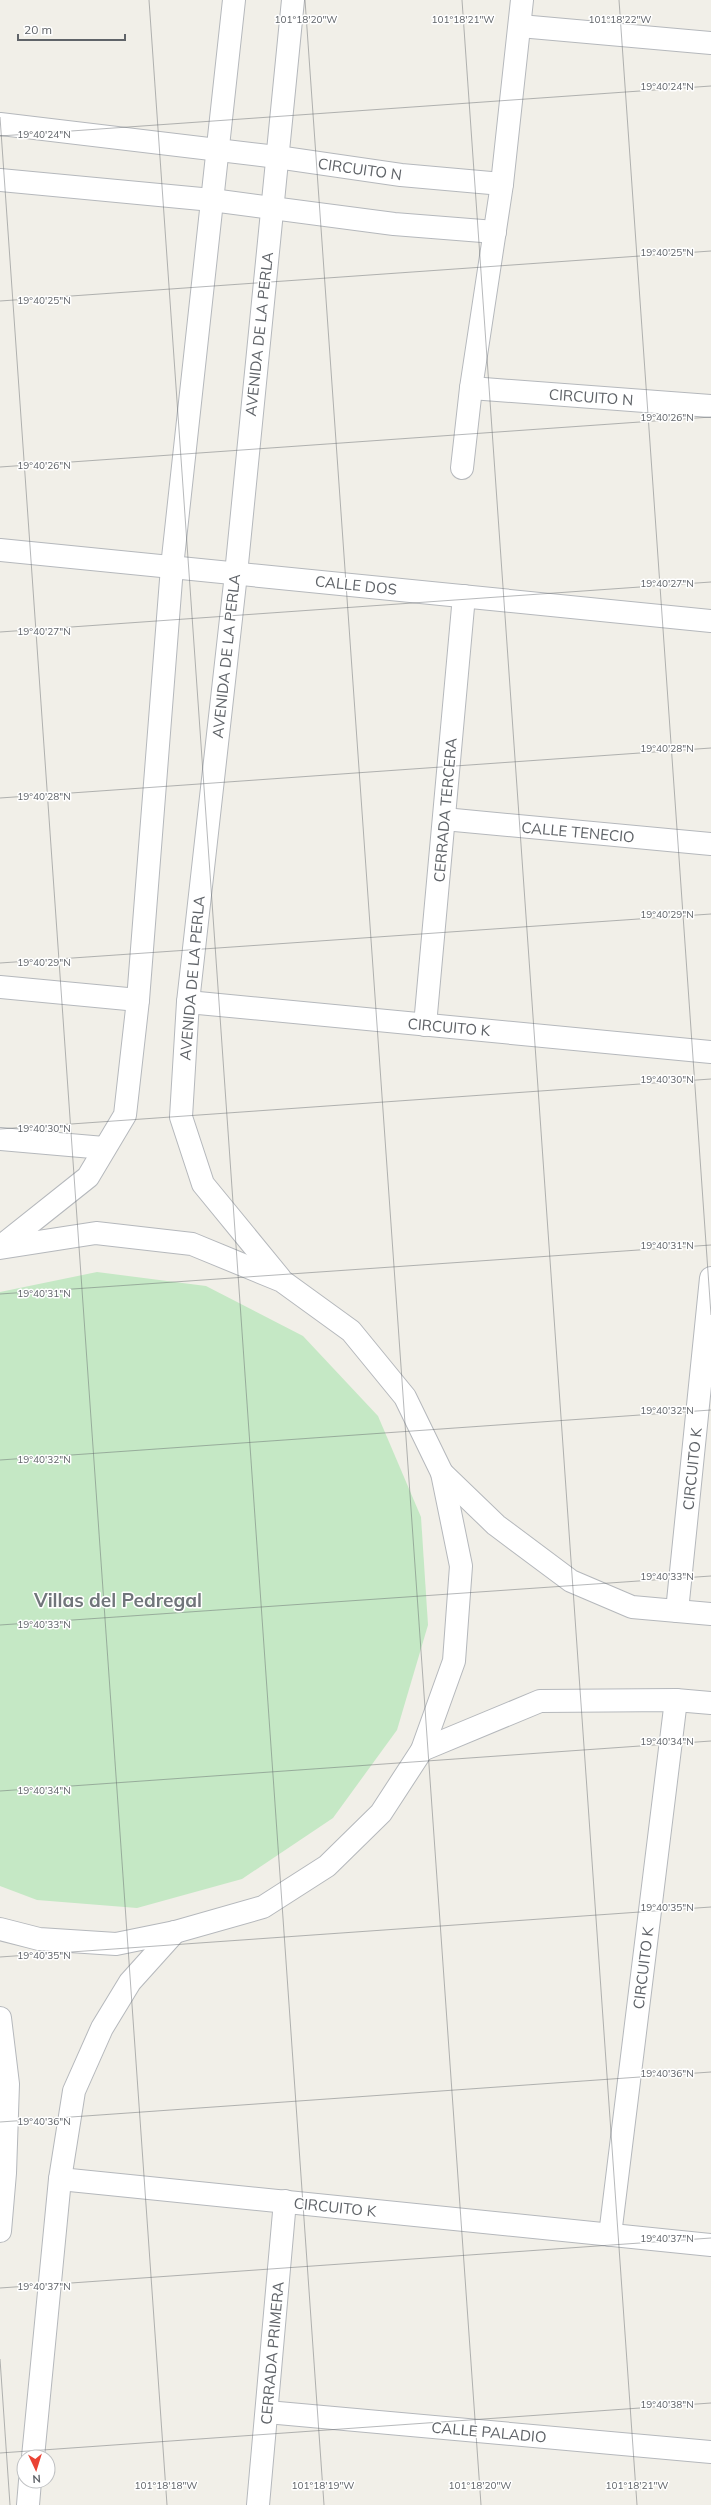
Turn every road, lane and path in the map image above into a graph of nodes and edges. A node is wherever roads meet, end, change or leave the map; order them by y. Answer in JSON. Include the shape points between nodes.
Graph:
{"nodes":[{"id":1,"x":234,"y":0,"type":"edge"},
{"id":2,"x":293,"y":0,"type":"edge"},
{"id":3,"x":522,"y":0,"type":"edge"},
{"id":4,"x":520,"y":26,"type":"junction"},
{"id":5,"x":711,"y":43,"type":"edge"},
{"id":6,"x":0,"y":124,"type":"edge"},
{"id":7,"x":217,"y":150,"type":"junction"},
{"id":8,"x":277,"y":157,"type":"junction"},
{"id":9,"x":0,"y":180,"type":"edge"},
{"id":10,"x":502,"y":184,"type":"junction"},
{"id":11,"x":212,"y":200,"type":"junction"},
{"id":12,"x":272,"y":207,"type":"junction"},
{"id":13,"x":495,"y":232,"type":"junction"},
{"id":14,"x":471,"y":388,"type":"junction"},
{"id":15,"x":711,"y":406,"type":"edge"},
{"id":16,"x":462,"y":468,"type":"dead end"},
{"id":17,"x":0,"y":550,"type":"edge"},
{"id":18,"x":172,"y":567,"type":"junction"},
{"id":19,"x":236,"y":574,"type":"junction"},
{"id":20,"x":464,"y":596,"type":"junction"},
{"id":21,"x":711,"y":621,"type":"edge"},
{"id":22,"x":444,"y":819,"type":"junction"},
{"id":23,"x":711,"y":844,"type":"edge"},
{"id":24,"x":0,"y":986,"type":"edge"},
{"id":25,"x":138,"y":1000,"type":"junction"},
{"id":26,"x":188,"y":1002,"type":"junction"},
{"id":27,"x":425,"y":1025,"type":"junction"},
{"id":28,"x":711,"y":1052,"type":"edge"},
{"id":29,"x":0,"y":1139,"type":"edge"},
{"id":30,"x":104,"y":1148,"type":"junction"},
{"id":31,"x":0,"y":1248,"type":"edge"},
{"id":32,"x":711,"y":1278,"type":"edge"},
{"id":33,"x":282,"y":1281,"type":"junction"},
{"id":34,"x":442,"y":1473,"type":"junction"},
{"id":35,"x":677,"y":1611,"type":"junction"},
{"id":36,"x":711,"y":1614,"type":"edge"},
{"id":37,"x":676,"y":1700,"type":"junction"},
{"id":38,"x":711,"y":1703,"type":"edge"},
{"id":39,"x":422,"y":1750,"type":"junction"},
{"id":40,"x":0,"y":1929,"type":"edge"},
{"id":41,"x":175,"y":1932,"type":"junction"},
{"id":42,"x":0,"y":2018,"type":"edge"},
{"id":43,"x":3,"y":2172,"type":"edge"},
{"id":44,"x":60,"y":2179,"type":"junction"},
{"id":45,"x":285,"y":2201,"type":"junction"},
{"id":46,"x":0,"y":2231,"type":"edge"},
{"id":47,"x":610,"y":2235,"type":"junction"},
{"id":48,"x":711,"y":2245,"type":"edge"},
{"id":49,"x":267,"y":2412,"type":"junction"},
{"id":50,"x":34,"y":2449,"type":"edge"},
{"id":51,"x":711,"y":2452,"type":"edge"},
{"id":52,"x":29,"y":2489,"type":"edge"},
{"id":53,"x":28,"y":2505,"type":"edge"},
{"id":54,"x":258,"y":2505,"type":"edge"}],
"edges":[{"from":1,"to":7,"type":"street"},
{"from":2,"to":8,"type":"street","name":"AVENIDA DE LA PERLA"},
{"from":3,"to":4,"type":"street"},
{"from":4,"to":5,"type":"street"},
{"from":4,"to":10,"type":"street"},
{"from":6,"to":7,"type":"street","name":"CIRCUITO N"},
{"from":7,"to":8,"type":"street","name":"CIRCUITO N"},
{"from":7,"to":11,"type":"street"},
{"from":8,"to":10,"type":"street","name":"CIRCUITO N","via":[[401,175]]},
{"from":8,"to":12,"type":"street","name":"AVENIDA DE LA PERLA"},
{"from":9,"to":11,"type":"street"},
{"from":10,"to":13,"type":"street"},
{"from":11,"to":12,"type":"street"},
{"from":11,"to":18,"type":"street"},
{"from":12,"to":13,"type":"street","via":[[394,224]]},
{"from":12,"to":19,"type":"street","name":"AVENIDA DE LA PERLA"},
{"from":13,"to":14,"type":"street"},
{"from":14,"to":15,"type":"street","name":"CIRCUITO N"},
{"from":14,"to":16,"type":"street"},
{"from":17,"to":18,"type":"street","name":"CALLE DOS"},
{"from":18,"to":19,"type":"street","name":"CALLE DOS"},
{"from":18,"to":25,"type":"street"},
{"from":19,"to":20,"type":"street","name":"CALLE DOS"},
{"from":19,"to":26,"type":"street","name":"AVENIDA DE LA PERLA"},
{"from":20,"to":21,"type":"street","name":"CALLE DOS"},
{"from":20,"to":22,"type":"street","name":"CERRADA TERCERA"},
{"from":22,"to":23,"type":"street","name":"CALLE TENECIO"},
{"from":22,"to":27,"type":"street","name":"CERRADA TERCERA"},
{"from":24,"to":25,"type":"street"},
{"from":25,"to":30,"type":"street","via":[[124,1115]]},
{"from":26,"to":27,"type":"street","name":"CIRCUITO K"},
{"from":26,"to":33,"type":"street","name":"AVENIDA DE LA PERLA","via":[[181,1117],[203,1184]]},
{"from":27,"to":28,"type":"street","name":"CIRCUITO K"},
{"from":29,"to":30,"type":"street"},
{"from":30,"to":31,"type":"street","via":[[88,1177]]},
{"from":31,"to":33,"type":"street","via":[[96,1233],[185,1243]]},
{"from":32,"to":35,"type":"street","name":"CIRCUITO K"},
{"from":33,"to":34,"type":"street","via":[[351,1331],[405,1397]]},
{"from":34,"to":35,"type":"street","via":[[496,1525],[571,1581],[632,1607]]},
{"from":34,"to":39,"type":"street","via":[[461,1566],[454,1661]]},
{"from":35,"to":36,"type":"street"},
{"from":37,"to":38,"type":"street"},
{"from":37,"to":39,"type":"street","via":[[540,1701]]},
{"from":37,"to":47,"type":"street","name":"CIRCUITO K"},
{"from":39,"to":41,"type":"street","via":[[381,1813],[327,1866],[263,1907]]},
{"from":40,"to":41,"type":"street","via":[[39,1939],[116,1944]]},
{"from":41,"to":44,"type":"street","via":[[130,1982],[102,2028],[74,2092]]},
{"from":42,"to":43,"type":"street","via":[[8,2084]]},
{"from":43,"to":46,"type":"street"},
{"from":44,"to":45,"type":"street","name":"CIRCUITO K"},
{"from":44,"to":50,"type":"street"},
{"from":45,"to":47,"type":"street","name":"CIRCUITO K"},
{"from":45,"to":49,"type":"street","name":"CERRADA PRIMERA"},
{"from":47,"to":48,"type":"street","name":"CIRCUITO K"},
{"from":49,"to":51,"type":"street","name":"CALLE PALADIO"},
{"from":49,"to":54,"type":"street","name":"CERRADA PRIMERA"},
{"from":52,"to":53,"type":"street"}]}
